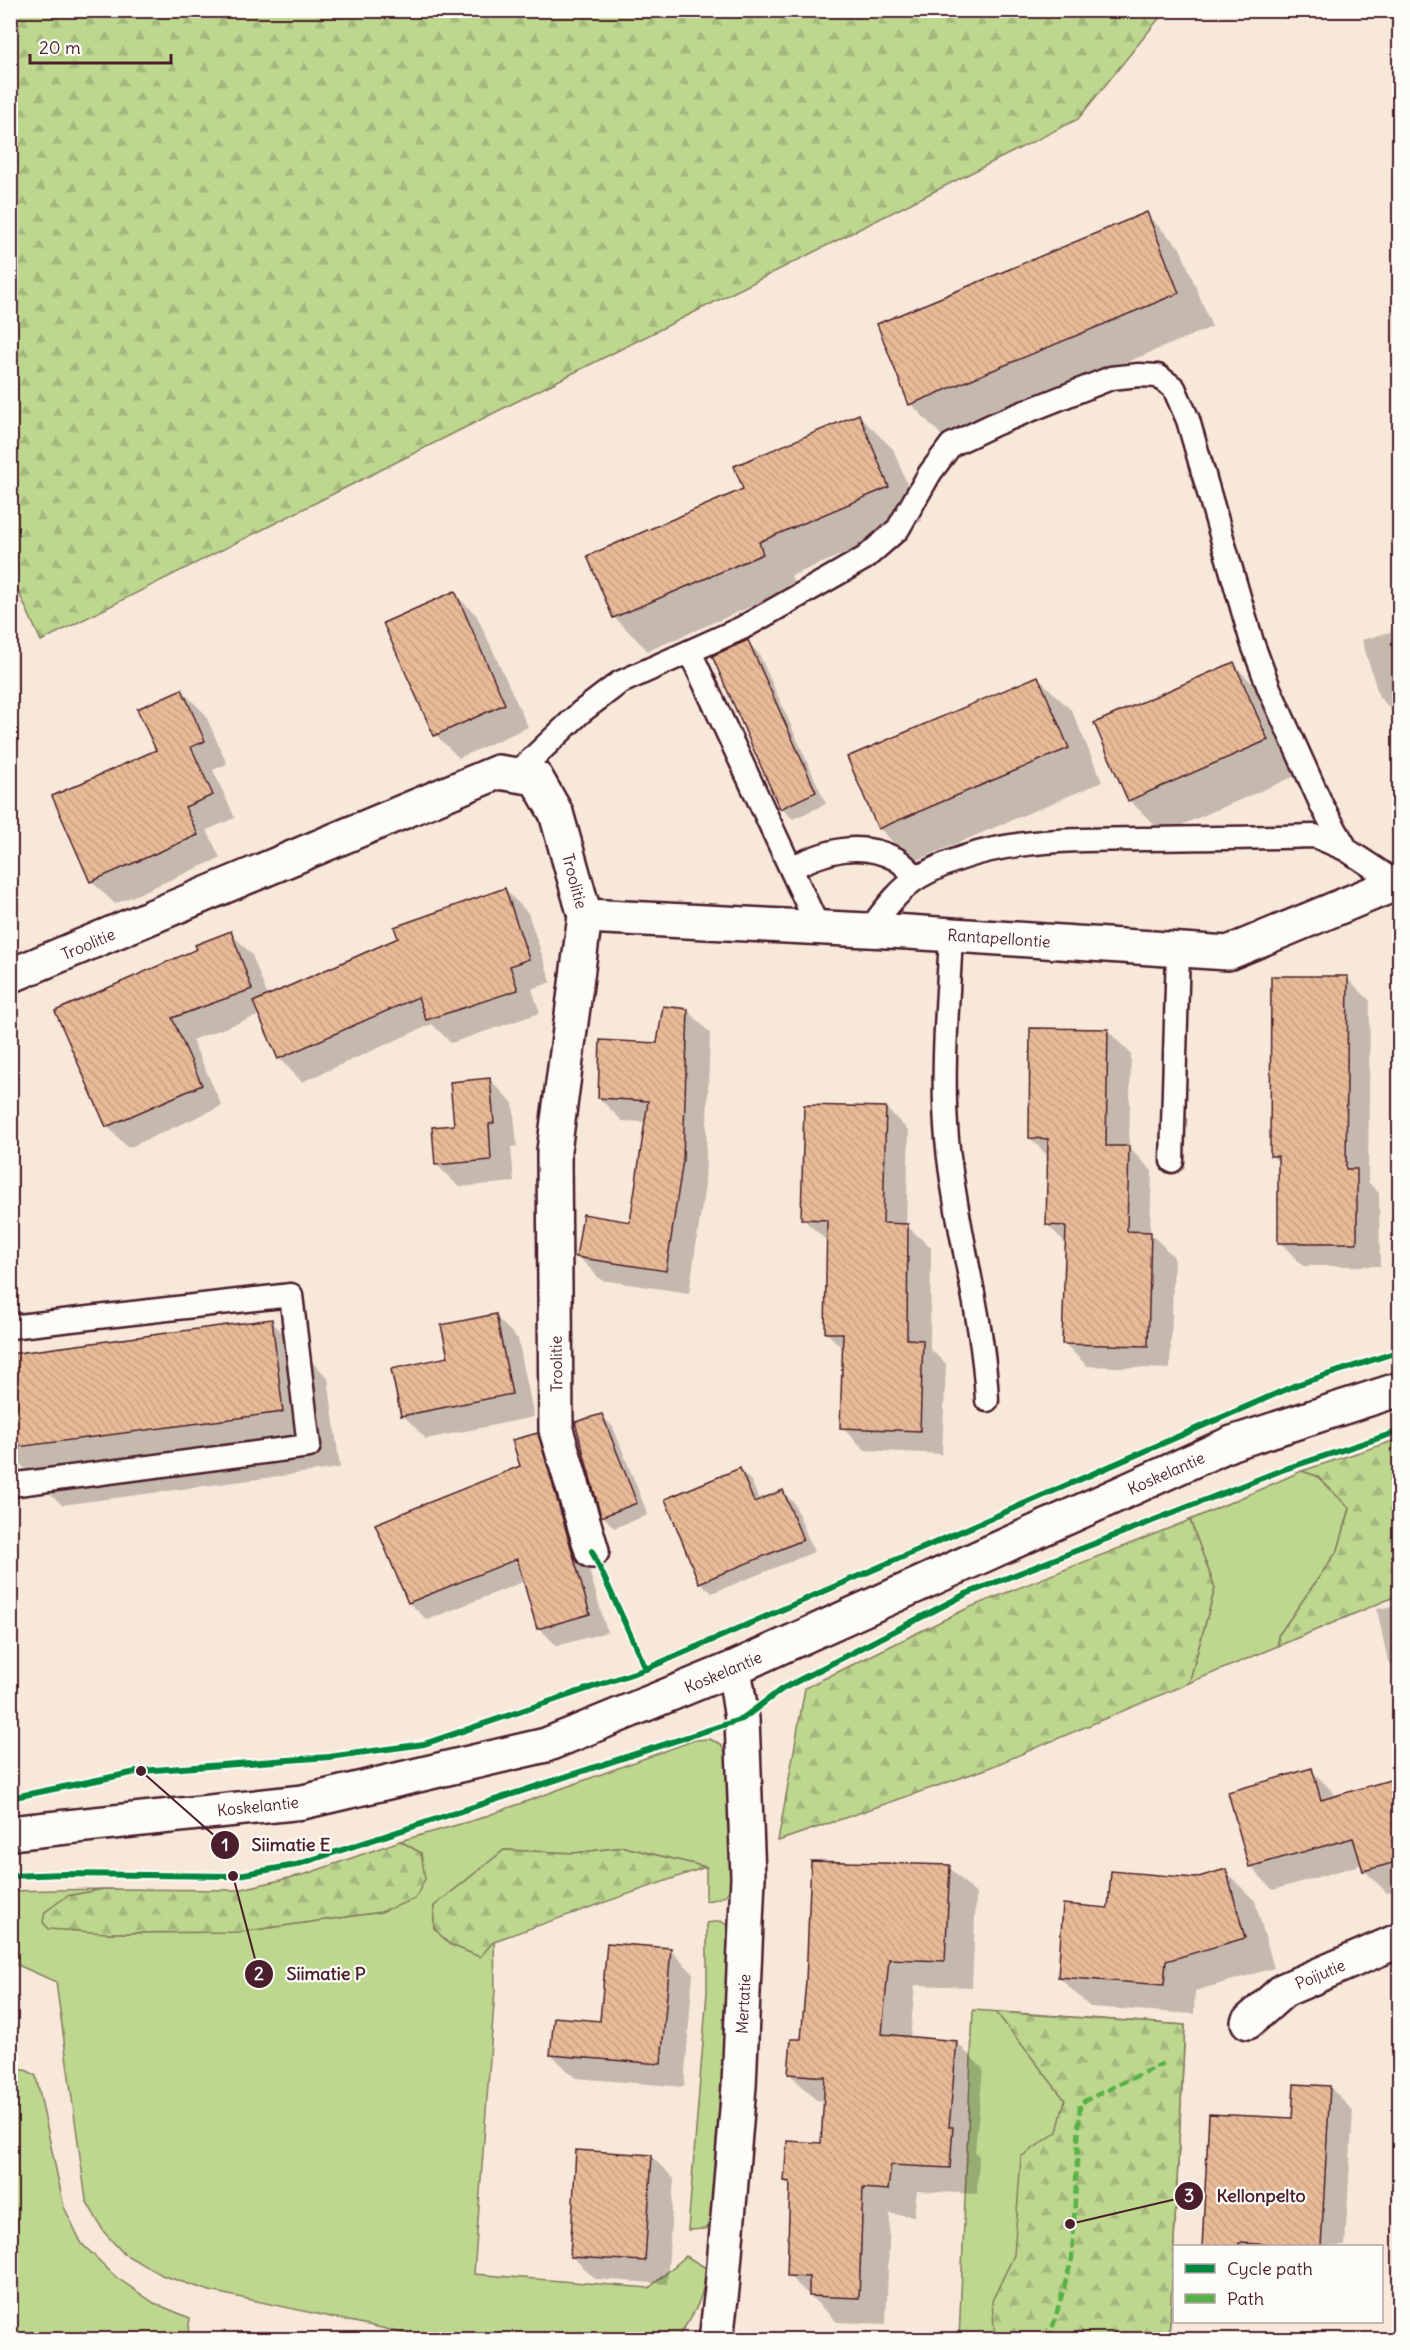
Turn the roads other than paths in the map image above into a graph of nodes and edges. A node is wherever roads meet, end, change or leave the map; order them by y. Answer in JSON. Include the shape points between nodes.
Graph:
{"nodes":[{"id":1,"x":690,"y":652,"type":"junction"},
{"id":2,"x":515,"y":775,"type":"junction"},
{"id":3,"x":1347,"y":850,"type":"junction"},
{"id":4,"x":791,"y":868,"type":"junction"},
{"id":5,"x":917,"y":878,"type":"junction"},
{"id":6,"x":1398,"y":882,"type":"edge"},
{"id":7,"x":585,"y":916,"type":"junction"},
{"id":8,"x":818,"y":927,"type":"junction"},
{"id":9,"x":869,"y":930,"type":"junction"},
{"id":10,"x":951,"y":935,"type":"junction"},
{"id":11,"x":1178,"y":950,"type":"junction"},
{"id":12,"x":10,"y":976,"type":"edge"},
{"id":13,"x":1172,"y":1161,"type":"dead end"},
{"id":14,"x":10,"y":1328,"type":"edge"},
{"id":15,"x":1400,"y":1389,"type":"edge"},
{"id":16,"x":987,"y":1400,"type":"dead end"},
{"id":17,"x":10,"y":1485,"type":"edge"},
{"id":18,"x":592,"y":1551,"type":"dead end"},
{"id":19,"x":734,"y":1668,"type":"junction"},
{"id":20,"x":10,"y":1833,"type":"edge"},
{"id":21,"x":1400,"y":1940,"type":"edge"},
{"id":22,"x":1248,"y":2022,"type":"dead end"},
{"id":23,"x":716,"y":2340,"type":"edge"}],
"edges":[{"from":1,"to":2,"type":"lane","via":[[619,683],[581,712]]},
{"from":1,"to":3,"type":"lane","via":[[742,628],[866,558],[898,529],[951,445],[1111,378],[1158,376],[1174,388],[1188,420],[1269,688],[1323,808]]},
{"from":1,"to":4,"type":"lane"},
{"from":2,"to":7,"type":"street","name":"Troolitie","via":[[536,778],[556,813]]},
{"from":2,"to":12,"type":"street","name":"Troolitie","via":[[498,772]]},
{"from":3,"to":5,"type":"lane","via":[[1315,836],[1064,840],[1005,846],[960,857]]},
{"from":3,"to":6,"type":"lane"},
{"from":4,"to":5,"type":"lane","via":[[819,854],[850,848],[898,860]]},
{"from":4,"to":8,"type":"lane"},
{"from":5,"to":9,"type":"lane"},
{"from":6,"to":11,"type":"street","name":"Rantapellontie","via":[[1228,953]]},
{"from":7,"to":8,"type":"street","name":"Rantapellontie"},
{"from":7,"to":18,"type":"street","name":"Troolitie","via":[[554,1150],[556,1430]]},
{"from":8,"to":9,"type":"street","name":"Rantapellontie"},
{"from":9,"to":10,"type":"street","name":"Rantapellontie"},
{"from":10,"to":11,"type":"street","name":"Rantapellontie"},
{"from":10,"to":16,"type":"lane","via":[[944,1073],[947,1139]]},
{"from":11,"to":13,"type":"lane"},
{"from":14,"to":17,"type":"lane","via":[[291,1295],[309,1446]]},
{"from":15,"to":19,"type":"street","name":"Koskelantie","via":[[1232,1443]]},
{"from":19,"to":20,"type":"street","name":"Koskelantie","via":[[546,1744],[303,1802]]},
{"from":19,"to":23,"type":"street","name":"Mertatie","via":[[742,1719],[748,1877],[739,2086]]},
{"from":21,"to":22,"type":"street","name":"Poijutie","via":[[1284,1990]]}]}
